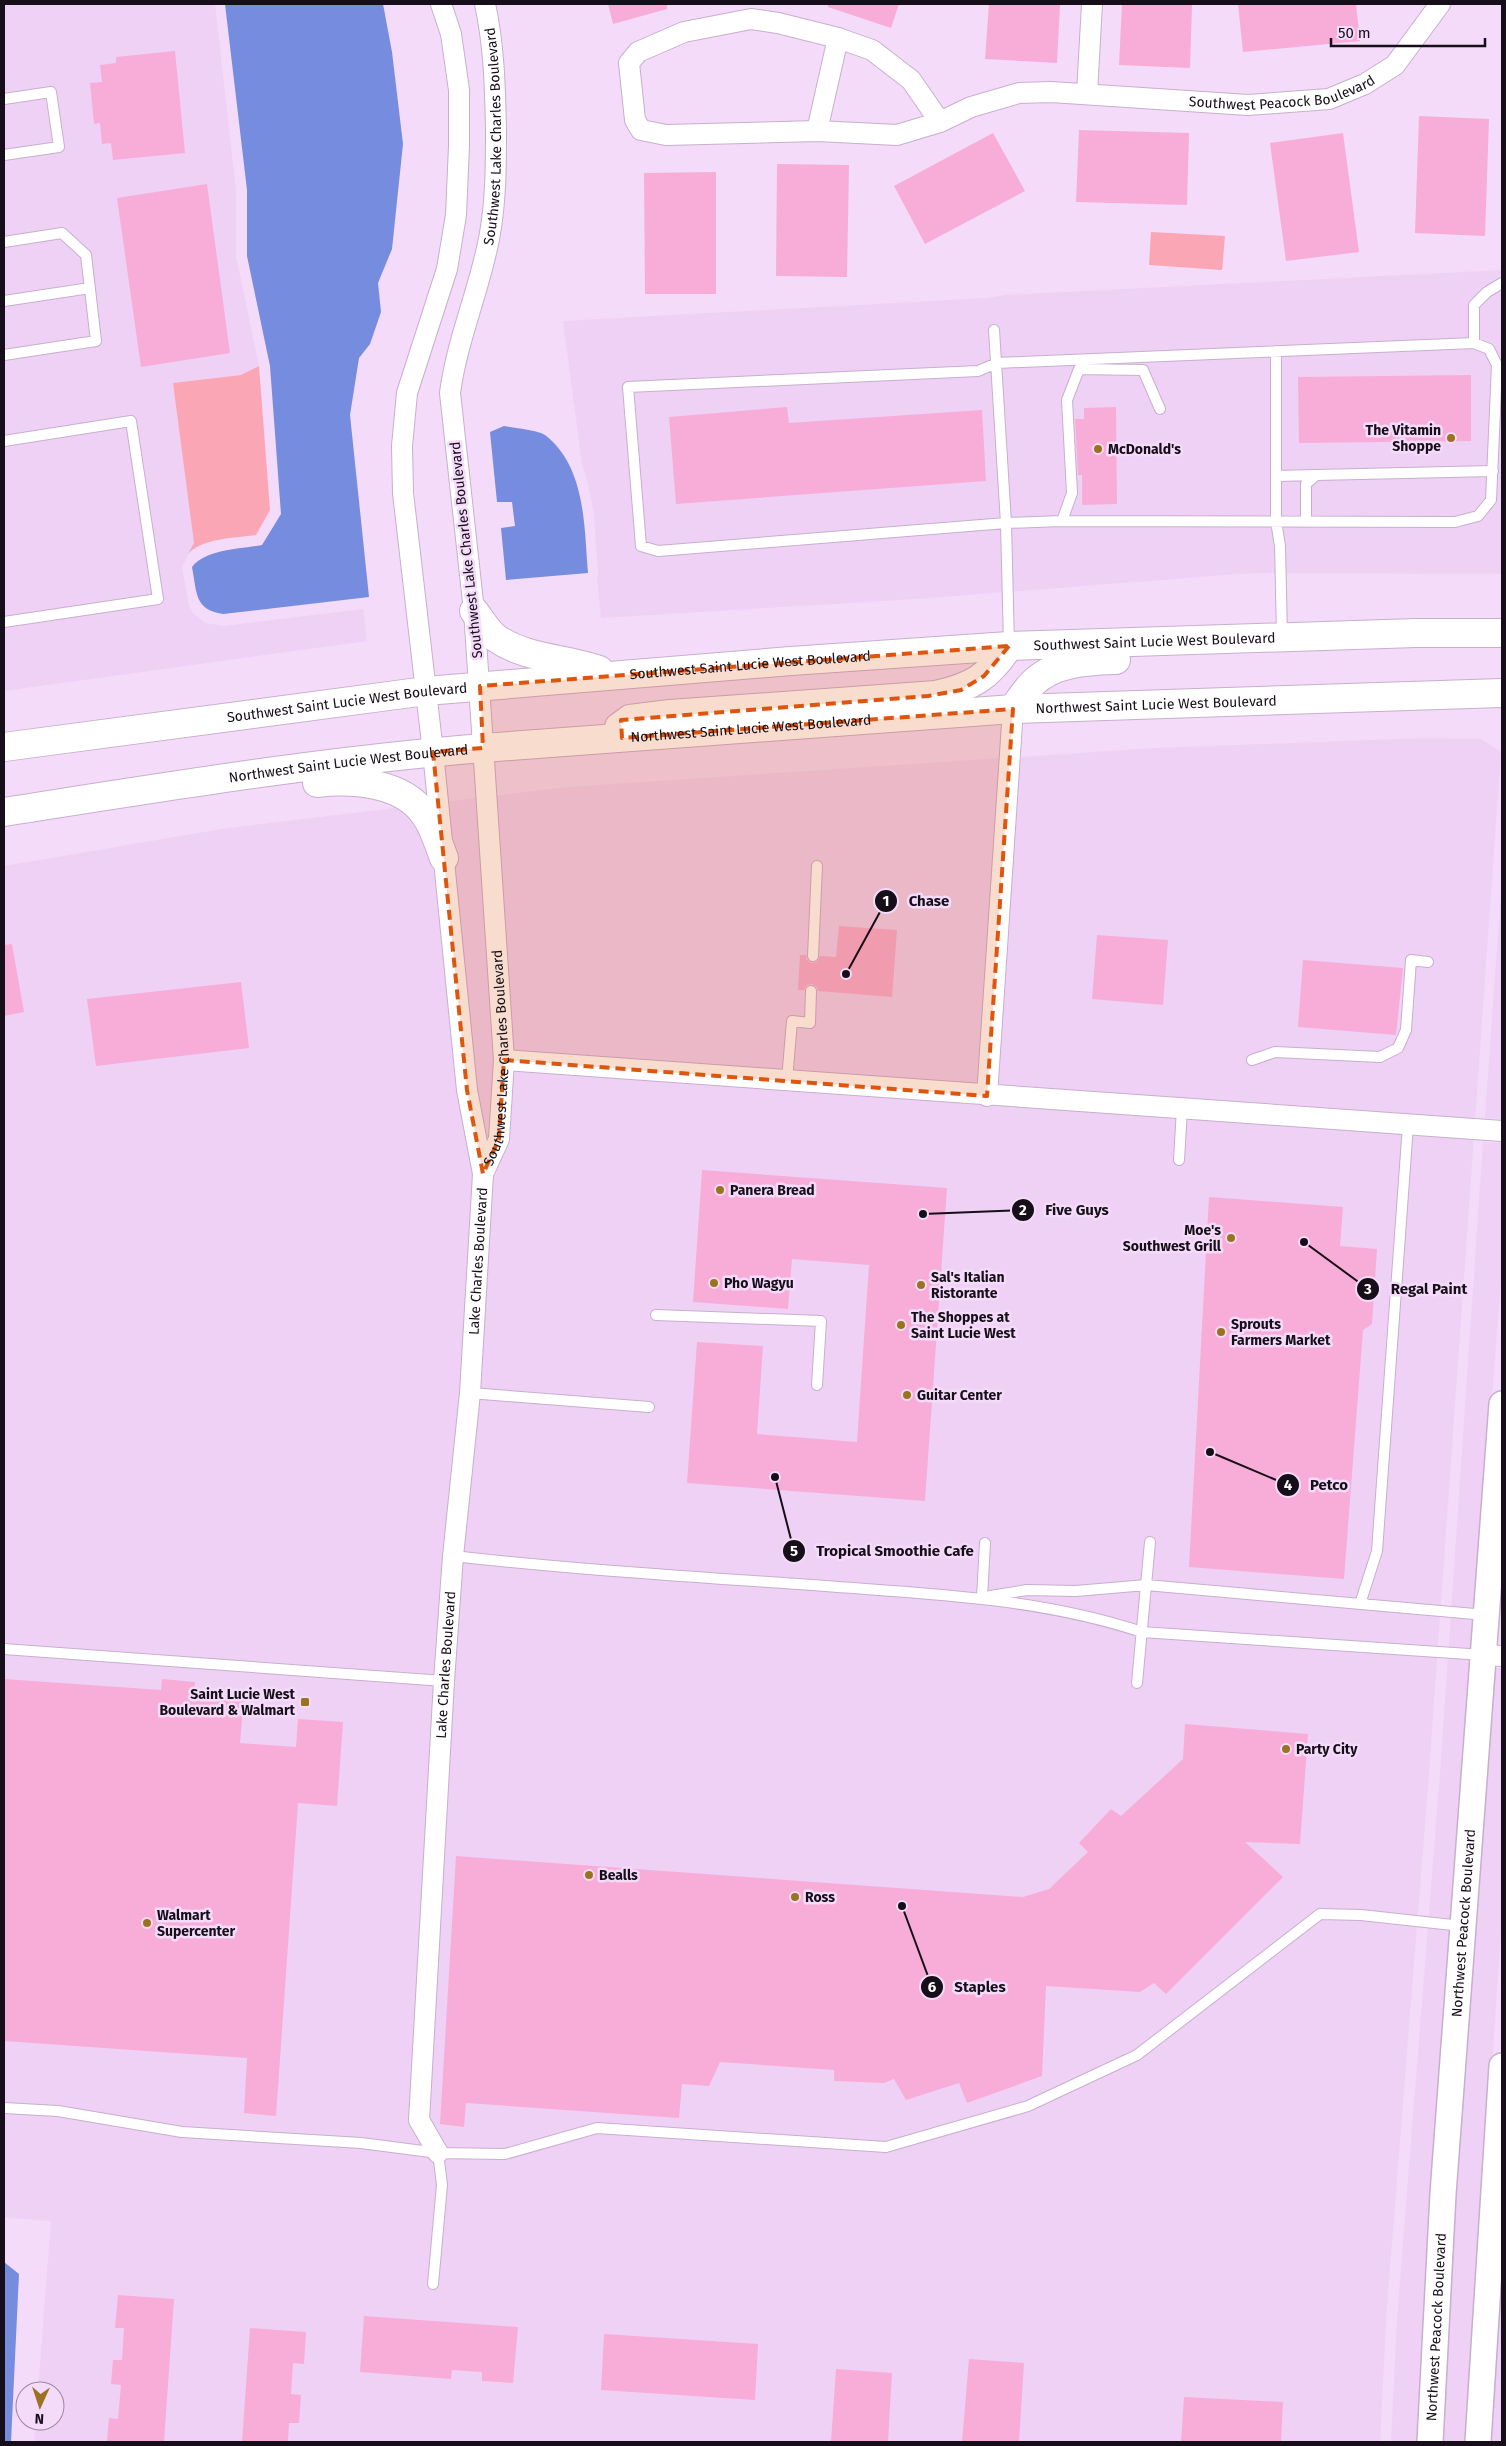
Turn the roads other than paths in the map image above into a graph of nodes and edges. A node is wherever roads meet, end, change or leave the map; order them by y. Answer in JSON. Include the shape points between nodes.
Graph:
{"nodes":[{"id":1,"x":441,"y":4,"type":"edge"},
{"id":2,"x":485,"y":4,"type":"edge"},
{"id":3,"x":1092,"y":4,"type":"edge"},
{"id":4,"x":1440,"y":4,"type":"edge"},
{"id":5,"x":838,"y":38,"type":"junction"},
{"id":6,"x":1086,"y":93,"type":"junction"},
{"id":7,"x":4,"y":99,"type":"edge"},
{"id":8,"x":940,"y":122,"type":"junction"},
{"id":9,"x":818,"y":131,"type":"junction"},
{"id":10,"x":4,"y":155,"type":"edge"},
{"id":11,"x":4,"y":242,"type":"edge"},
{"id":12,"x":1502,"y":283,"type":"edge"},
{"id":13,"x":90,"y":288,"type":"junction"},
{"id":14,"x":4,"y":301,"type":"edge"},
{"id":15,"x":994,"y":330,"type":"dead end"},
{"id":16,"x":1474,"y":342,"type":"junction"},
{"id":17,"x":1276,"y":351,"type":"junction"},
{"id":18,"x":4,"y":355,"type":"edge"},
{"id":19,"x":997,"y":363,"type":"junction"},
{"id":20,"x":1160,"y":409,"type":"dead end"},
{"id":21,"x":4,"y":441,"type":"edge"},
{"id":22,"x":1493,"y":471,"type":"junction"},
{"id":23,"x":1316,"y":475,"type":"junction"},
{"id":24,"x":1276,"y":476,"type":"junction"},
{"id":25,"x":1062,"y":521,"type":"junction"},
{"id":26,"x":1276,"y":521,"type":"junction"},
{"id":27,"x":1306,"y":522,"type":"junction"},
{"id":28,"x":1006,"y":523,"type":"junction"},
{"id":29,"x":474,"y":611,"type":"junction"},
{"id":30,"x":4,"y":622,"type":"edge"},
{"id":31,"x":1416,"y":633,"type":"junction"},
{"id":32,"x":1502,"y":633,"type":"edge"},
{"id":33,"x":1282,"y":637,"type":"junction"},
{"id":34,"x":1009,"y":646,"type":"junction"},
{"id":35,"x":614,"y":676,"type":"junction"},
{"id":36,"x":480,"y":686,"type":"junction"},
{"id":37,"x":426,"y":691,"type":"junction"},
{"id":38,"x":1502,"y":693,"type":"edge"},
{"id":39,"x":1013,"y":709,"type":"junction"},
{"id":40,"x":602,"y":739,"type":"junction"},
{"id":41,"x":4,"y":747,"type":"edge"},
{"id":42,"x":483,"y":748,"type":"junction"},
{"id":43,"x":434,"y":752,"type":"junction"},
{"id":44,"x":147,"y":790,"type":"junction"},
{"id":45,"x":4,"y":812,"type":"edge"},
{"id":46,"x":444,"y":858,"type":"junction"},
{"id":47,"x":817,"y":866,"type":"dead end"},
{"id":48,"x":813,"y":956,"type":"dead end"},
{"id":49,"x":1428,"y":962,"type":"dead end"},
{"id":50,"x":811,"y":991,"type":"dead end"},
{"id":51,"x":504,"y":1060,"type":"junction"},
{"id":52,"x":1252,"y":1060,"type":"dead end"},
{"id":53,"x":787,"y":1080,"type":"junction"},
{"id":54,"x":987,"y":1096,"type":"junction"},
{"id":55,"x":1182,"y":1109,"type":"junction"},
{"id":56,"x":1408,"y":1125,"type":"junction"},
{"id":57,"x":1502,"y":1131,"type":"edge"},
{"id":58,"x":1179,"y":1160,"type":"dead end"},
{"id":59,"x":483,"y":1174,"type":"junction"},
{"id":60,"x":656,"y":1315,"type":"dead end"},
{"id":61,"x":817,"y":1385,"type":"dead end"},
{"id":62,"x":470,"y":1393,"type":"junction"},
{"id":63,"x":1502,"y":1404,"type":"edge"},
{"id":64,"x":648,"y":1407,"type":"dead end"},
{"id":65,"x":1150,"y":1542,"type":"dead end"},
{"id":66,"x":985,"y":1543,"type":"dead end"},
{"id":67,"x":453,"y":1556,"type":"junction"},
{"id":68,"x":1146,"y":1586,"type":"junction"},
{"id":69,"x":982,"y":1597,"type":"junction"},
{"id":70,"x":1363,"y":1604,"type":"junction"},
{"id":71,"x":1494,"y":1615,"type":"edge"},
{"id":72,"x":1142,"y":1632,"type":"junction"},
{"id":73,"x":4,"y":1649,"type":"edge"},
{"id":74,"x":1493,"y":1656,"type":"edge"},
{"id":75,"x":444,"y":1681,"type":"junction"},
{"id":76,"x":1137,"y":1683,"type":"dead end"},
{"id":77,"x":1464,"y":1926,"type":"junction"},
{"id":78,"x":1502,"y":2066,"type":"edge"},
{"id":79,"x":4,"y":2108,"type":"edge"},
{"id":80,"x":438,"y":2153,"type":"junction"},
{"id":81,"x":1497,"y":2202,"type":"edge"},
{"id":82,"x":433,"y":2284,"type":"dead end"},
{"id":83,"x":1430,"y":2442,"type":"edge"},
{"id":84,"x":1478,"y":2442,"type":"edge"}],
"edges":[{"from":1,"to":37,"type":"street","name":"Southwest Lake Charles Boulevard","via":[[451,34],[459,90],[456,215],[447,269],[407,393],[402,446],[403,493]]},
{"from":2,"to":29,"type":"street","name":"Southwest Lake Charles Boulevard","via":[[495,79],[496,183],[489,238],[474,304],[454,360],[450,393]]},
{"from":3,"to":6,"type":"street"},
{"from":4,"to":6,"type":"street","name":"Southwest Peacock Boulevard","via":[[1396,65],[1365,84],[1329,99],[1248,104]]},
{"from":5,"to":8,"type":"street","name":"Southwest Peacock Boulevard","via":[[872,50],[911,80]]},
{"from":5,"to":9,"type":"street"},
{"from":5,"to":9,"type":"street","name":"Southwest Peacock Boulevard","via":[[751,19],[684,32],[638,52],[629,63],[635,120],[641,130],[666,135]]},
{"from":6,"to":8,"type":"street","name":"Southwest Peacock Boulevard","via":[[1019,93],[971,107]]},
{"from":7,"to":10,"type":"lane","via":[[51,92],[59,147]]},
{"from":8,"to":9,"type":"street","name":"Southwest Peacock Boulevard","via":[[897,135]]},
{"from":11,"to":13,"type":"lane","via":[[62,233],[86,255]]},
{"from":12,"to":16,"type":"lane","via":[[1474,304]]},
{"from":13,"to":14,"type":"lane"},
{"from":13,"to":18,"type":"lane","via":[[96,342]]},
{"from":15,"to":19,"type":"lane"},
{"from":16,"to":17,"type":"lane"},
{"from":16,"to":22,"type":"lane","via":[[1489,350],[1497,365]]},
{"from":17,"to":19,"type":"lane"},
{"from":17,"to":24,"type":"lane"},
{"from":19,"to":28,"type":"lane"},
{"from":19,"to":28,"type":"lane","via":[[978,371],[628,388],[641,546],[658,551]]},
{"from":20,"to":25,"type":"lane","via":[[1143,370],[1079,369],[1067,400],[1072,492]]},
{"from":21,"to":30,"type":"lane","via":[[131,421],[158,599]]},
{"from":22,"to":23,"type":"lane"},
{"from":22,"to":27,"type":"lane","via":[[1491,500],[1478,516],[1455,522]]},
{"from":23,"to":24,"type":"lane"},
{"from":23,"to":27,"type":"lane","via":[[1306,484]]},
{"from":24,"to":26,"type":"lane"},
{"from":25,"to":26,"type":"lane"},
{"from":25,"to":28,"type":"lane"},
{"from":26,"to":27,"type":"lane"},
{"from":26,"to":33,"type":"lane","via":[[1280,546]]},
{"from":28,"to":34,"type":"lane"},
{"from":29,"to":35,"type":"main road","via":[[495,638],[520,651],[578,663]]},
{"from":29,"to":36,"type":"street","name":"Southwest Lake Charles Boulevard"},
{"from":31,"to":32,"type":"main road","name":"Southwest Saint Lucie West Boulevard"},
{"from":31,"to":33,"type":"main road","name":"Southwest Saint Lucie West Boulevard"},
{"from":31,"to":39,"type":"main road","via":[[1375,650],[1094,661],[1065,665],[1032,683]]},
{"from":33,"to":34,"type":"main road","name":"Southwest Saint Lucie West Boulevard"},
{"from":34,"to":35,"type":"main road","name":"Southwest Saint Lucie West Boulevard"},
{"from":34,"to":40,"type":"main road","via":[[984,676],[960,690],[936,695],[630,719]]},
{"from":35,"to":36,"type":"main road","name":"Southwest Saint Lucie West Boulevard"},
{"from":36,"to":37,"type":"main road","name":"Southwest Saint Lucie West Boulevard"},
{"from":36,"to":42,"type":"street","name":"Southwest Lake Charles Boulevard"},
{"from":37,"to":41,"type":"main road","name":"Southwest Saint Lucie West Boulevard"},
{"from":37,"to":43,"type":"street","name":"Southwest Lake Charles Boulevard"},
{"from":38,"to":39,"type":"main road","name":"Northwest Saint Lucie West Boulevard"},
{"from":39,"to":40,"type":"main road","name":"Northwest Saint Lucie West Boulevard"},
{"from":39,"to":54,"type":"street"},
{"from":40,"to":42,"type":"main road","name":"Northwest Saint Lucie West Boulevard"},
{"from":42,"to":43,"type":"main road","name":"Northwest Saint Lucie West Boulevard"},
{"from":42,"to":51,"type":"street","name":"Southwest Lake Charles Boulevard"},
{"from":43,"to":44,"type":"main road","name":"Northwest Saint Lucie West Boulevard"},
{"from":43,"to":46,"type":"street","name":"Southwest Lake Charles Boulevard"},
{"from":44,"to":45,"type":"main road","name":"Northwest Saint Lucie West Boulevard"},
{"from":44,"to":46,"type":"main road","via":[[208,796],[338,781],[368,784],[388,789],[414,802],[431,825]]},
{"from":46,"to":59,"type":"street","name":"Southwest Lake Charles Boulevard","via":[[467,1090]]},
{"from":47,"to":48,"type":"lane"},
{"from":49,"to":52,"type":"lane","via":[[1411,960],[1406,1030],[1398,1048],[1380,1057],[1275,1052]]},
{"from":50,"to":53,"type":"lane","via":[[810,1023],[792,1022]]},
{"from":51,"to":53,"type":"street"},
{"from":51,"to":59,"type":"street","name":"Southwest Lake Charles Boulevard","via":[[499,1139]]},
{"from":53,"to":54,"type":"street"},
{"from":54,"to":55,"type":"street"},
{"from":55,"to":56,"type":"street"},
{"from":55,"to":58,"type":"lane"},
{"from":56,"to":57,"type":"street"},
{"from":56,"to":70,"type":"lane","via":[[1377,1551]]},
{"from":59,"to":62,"type":"street","name":"Lake Charles Boulevard"},
{"from":60,"to":61,"type":"lane","via":[[821,1321]]},
{"from":62,"to":64,"type":"lane"},
{"from":62,"to":67,"type":"street","name":"Lake Charles Boulevard"},
{"from":63,"to":71,"type":"street","name":"Northwest Peacock Boulevard"},
{"from":65,"to":68,"type":"lane"},
{"from":66,"to":69,"type":"lane"},
{"from":67,"to":69,"type":"lane"},
{"from":67,"to":75,"type":"street","name":"Lake Charles Boulevard"},
{"from":68,"to":69,"type":"lane","via":[[1076,1591],[1027,1590]]},
{"from":68,"to":70,"type":"lane"},
{"from":68,"to":72,"type":"lane"},
{"from":69,"to":72,"type":"lane","via":[[1112,1622]]},
{"from":70,"to":71,"type":"lane"},
{"from":71,"to":74,"type":"street","name":"Northwest Peacock Boulevard"},
{"from":72,"to":74,"type":"lane"},
{"from":72,"to":76,"type":"lane"},
{"from":73,"to":75,"type":"lane"},
{"from":74,"to":77,"type":"street","name":"Northwest Peacock Boulevard"},
{"from":75,"to":80,"type":"street","name":"Lake Charles Boulevard","via":[[419,2120]]},
{"from":77,"to":80,"type":"lane","via":[[1320,1914],[1137,2055],[1028,2106],[886,2147],[597,2128],[506,2154]]},
{"from":77,"to":83,"type":"street","name":"Northwest Peacock Boulevard"},
{"from":78,"to":81,"type":"street"},
{"from":79,"to":80,"type":"lane","via":[[58,2111],[182,2132],[360,2143]]},
{"from":80,"to":82,"type":"lane","via":[[442,2184]]},
{"from":81,"to":84,"type":"street"}]}
